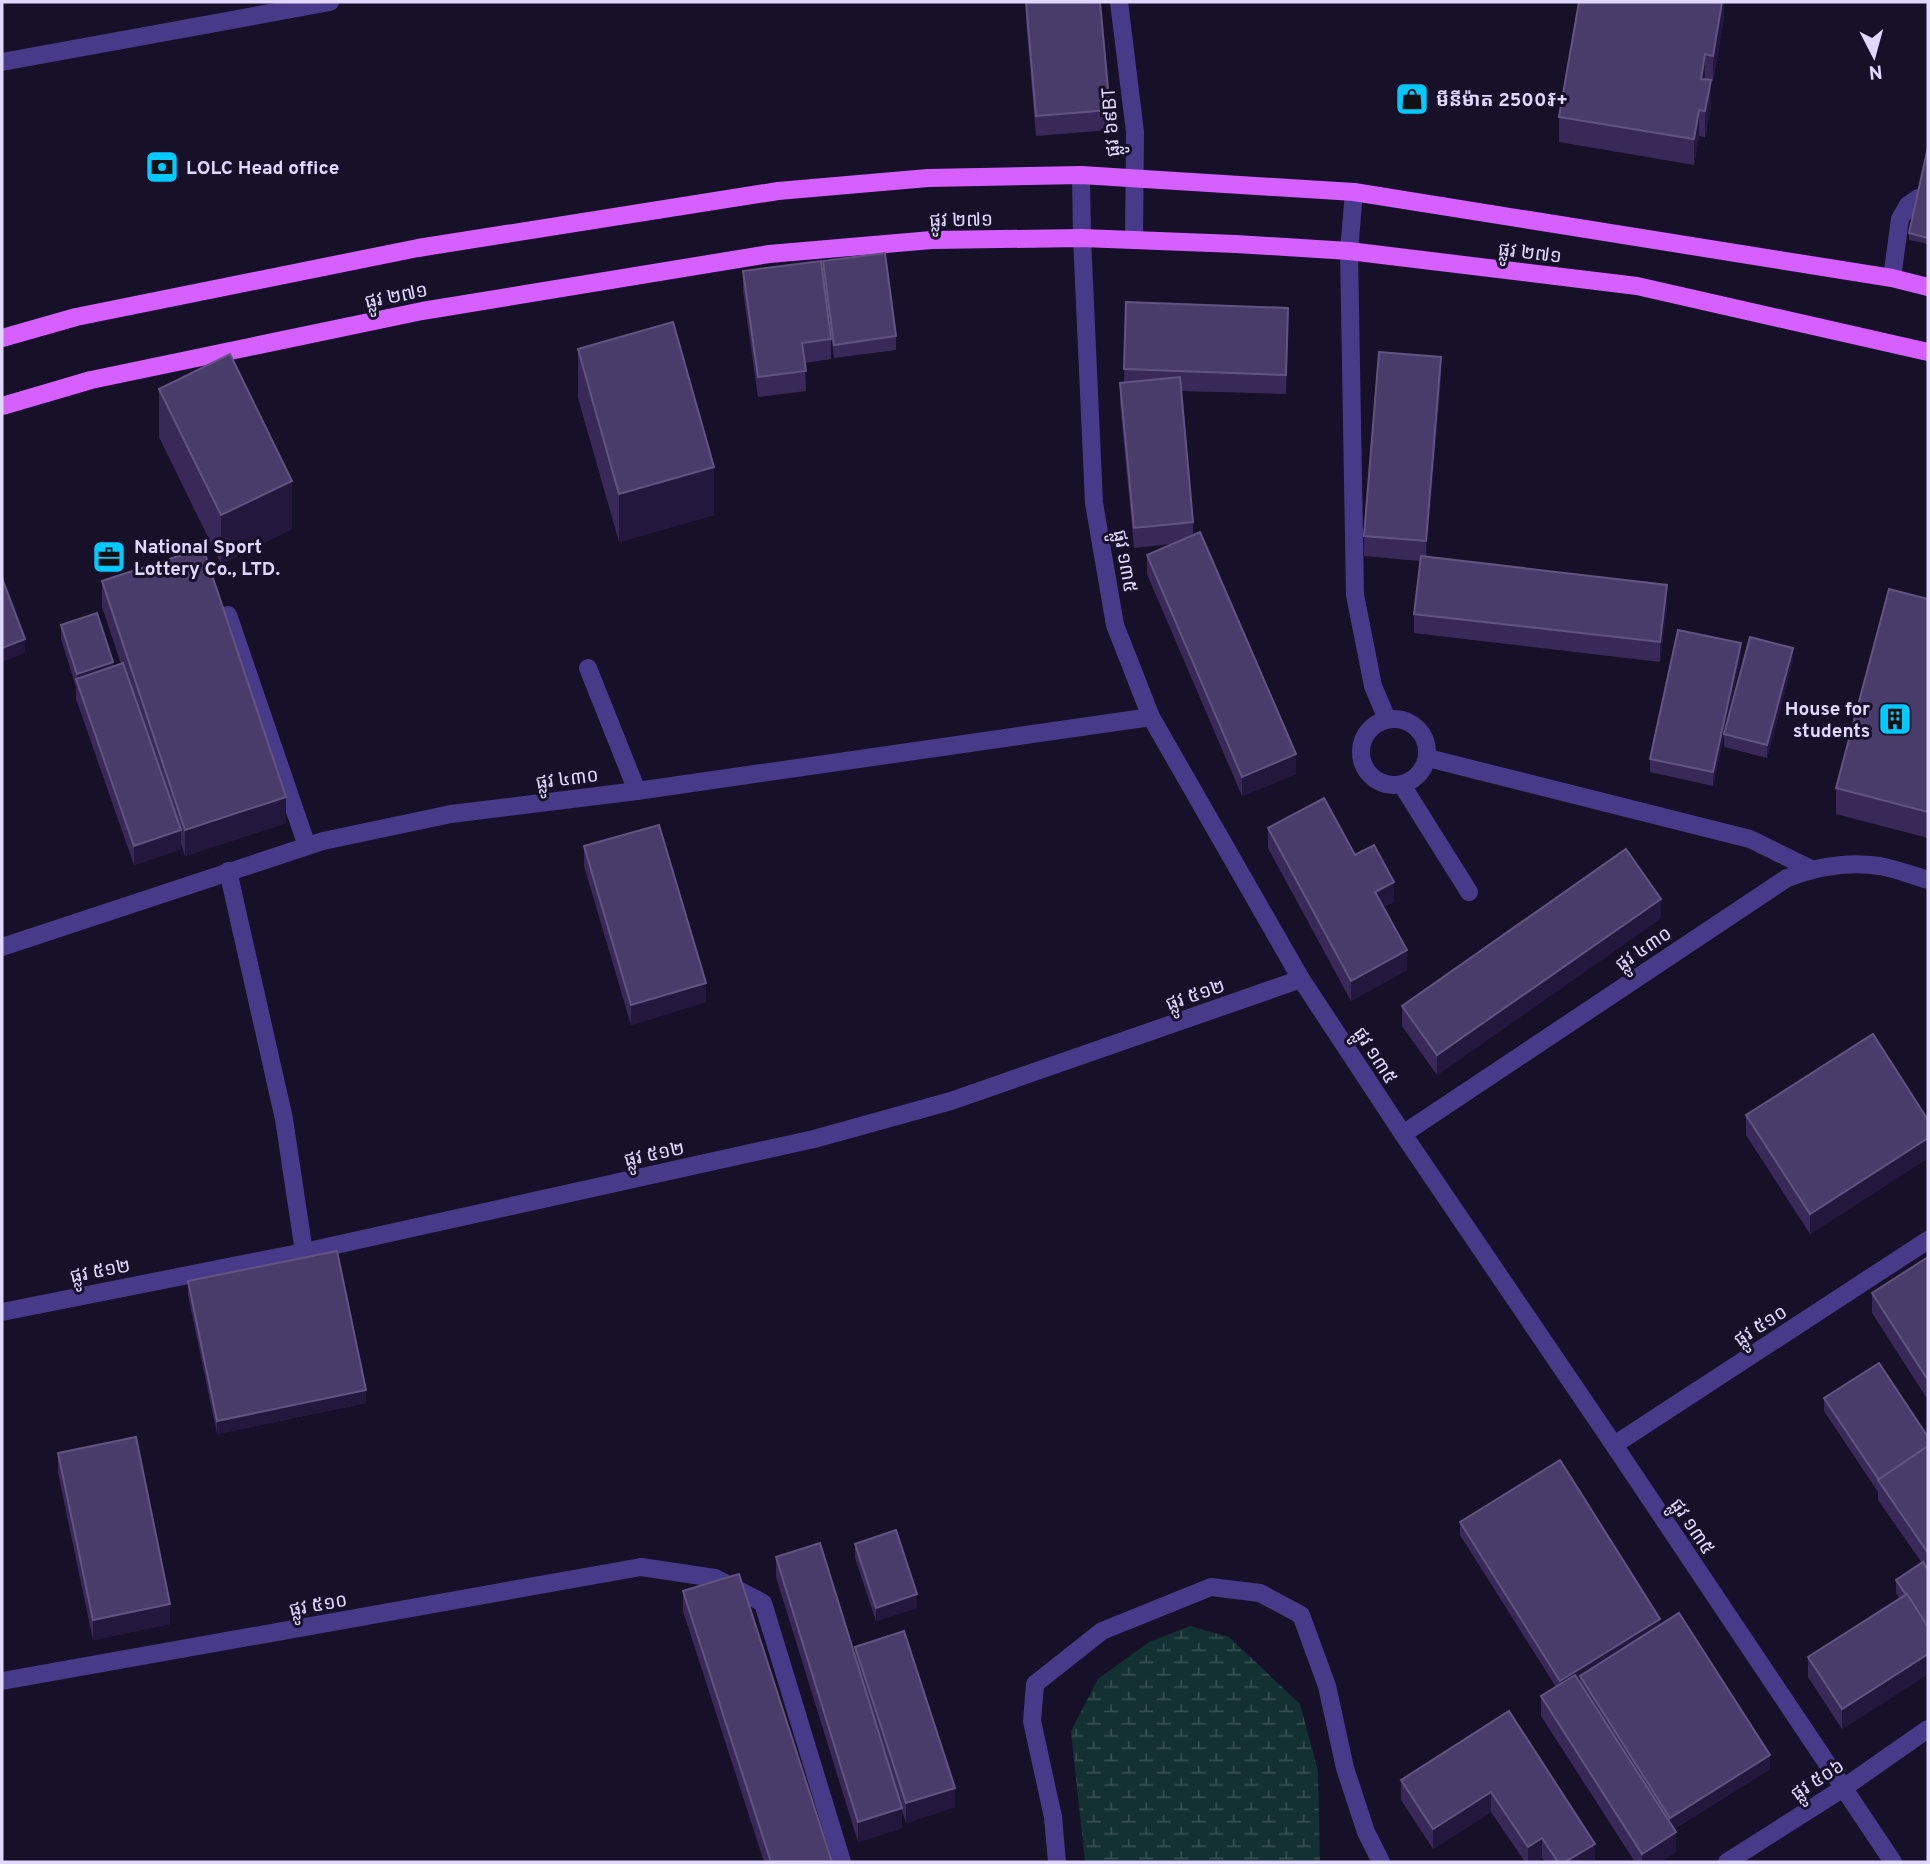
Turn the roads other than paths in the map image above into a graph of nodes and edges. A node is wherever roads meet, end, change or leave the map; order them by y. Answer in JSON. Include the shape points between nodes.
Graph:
{"nodes":[{"id":1,"x":330,"y":2,"type":"edge"},
{"id":2,"x":1119,"y":2,"type":"edge"},
{"id":3,"x":2,"y":62,"type":"edge"},
{"id":4,"x":1082,"y":175,"type":"junction"},
{"id":5,"x":1134,"y":177,"type":"junction"},
{"id":6,"x":1354,"y":192,"type":"junction"},
{"id":7,"x":1918,"y":198,"type":"edge"},
{"id":8,"x":1082,"y":238,"type":"junction"},
{"id":9,"x":1134,"y":240,"type":"junction"},
{"id":10,"x":1349,"y":251,"type":"junction"},
{"id":11,"x":1892,"y":278,"type":"junction"},
{"id":12,"x":1928,"y":287,"type":"edge"},
{"id":13,"x":2,"y":338,"type":"edge"},
{"id":14,"x":1928,"y":352,"type":"edge"},
{"id":15,"x":2,"y":406,"type":"edge"},
{"id":16,"x":228,"y":615,"type":"edge"},
{"id":17,"x":588,"y":668,"type":"dead end"},
{"id":18,"x":1152,"y":717,"type":"junction"},
{"id":19,"x":1387,"y":719,"type":"junction"},
{"id":20,"x":1428,"y":758,"type":"junction"},
{"id":21,"x":1402,"y":785,"type":"junction"},
{"id":22,"x":637,"y":791,"type":"junction"},
{"id":23,"x":307,"y":846,"type":"junction"},
{"id":24,"x":1811,"y":869,"type":"junction"},
{"id":25,"x":229,"y":871,"type":"junction"},
{"id":26,"x":1928,"y":880,"type":"edge"},
{"id":27,"x":1469,"y":892,"type":"dead end"},
{"id":28,"x":2,"y":947,"type":"edge"},
{"id":29,"x":1301,"y":979,"type":"junction"},
{"id":30,"x":1402,"y":1133,"type":"junction"},
{"id":31,"x":1928,"y":1240,"type":"edge"},
{"id":32,"x":304,"y":1252,"type":"junction"},
{"id":33,"x":2,"y":1312,"type":"edge"},
{"id":34,"x":1614,"y":1445,"type":"junction"},
{"id":35,"x":2,"y":1681,"type":"edge"},
{"id":36,"x":1928,"y":1729,"type":"edge"},
{"id":37,"x":1842,"y":1788,"type":"junction"},
{"id":38,"x":842,"y":1862,"type":"edge"},
{"id":39,"x":1057,"y":1862,"type":"edge"},
{"id":40,"x":1381,"y":1862,"type":"edge"},
{"id":41,"x":1727,"y":1862,"type":"edge"},
{"id":42,"x":1893,"y":1862,"type":"edge"}],
"edges":[{"from":1,"to":3,"type":"street"},
{"from":2,"to":5,"type":"street","name":"ផ្លូវ ៦៩BT","via":[[1135,132]]},
{"from":4,"to":5,"type":"main road","name":"ផ្លូវ ២៧១"},
{"from":4,"to":8,"type":"street","name":"ផ្លូវ ១៣៥"},
{"from":4,"to":13,"type":"main road","name":"ផ្លូវ ២៧១","via":[[928,178],[778,191],[418,248],[76,317]]},
{"from":5,"to":6,"type":"main road","name":"ផ្លូវ ២៧១"},
{"from":5,"to":9,"type":"street","name":"ផ្លូវ ៦៩BT"},
{"from":6,"to":10,"type":"street"},
{"from":6,"to":11,"type":"main road","name":"ផ្លូវ ២៧១"},
{"from":7,"to":11,"type":"street","via":[[1900,219]]},
{"from":8,"to":9,"type":"main road","name":"ផ្លូវ ២៧១"},
{"from":8,"to":15,"type":"main road","name":"ផ្លូវ ២៧១","via":[[932,240],[769,254],[409,313],[91,380]]},
{"from":8,"to":18,"type":"street","name":"ផ្លូវ ១៣៥","via":[[1094,503],[1115,625]]},
{"from":9,"to":10,"type":"main road","name":"ផ្លូវ ២៧១"},
{"from":10,"to":14,"type":"main road","name":"ផ្លូវ ២៧១","via":[[1637,286]]},
{"from":10,"to":19,"type":"street","via":[[1355,595],[1373,687]]},
{"from":11,"to":12,"type":"main road","name":"ផ្លូវ ២៧១"},
{"from":16,"to":23,"type":"street"},
{"from":17,"to":22,"type":"street"},
{"from":18,"to":22,"type":"street","name":"ផ្លូវ ៤៣០"},
{"from":18,"to":29,"type":"street","name":"ផ្លូវ ១៣៥"},
{"from":19,"to":20,"type":"street","via":[[1407,720],[1416,727],[1424,735]]},
{"from":19,"to":21,"type":"street","via":[[1367,732],[1362,761],[1375,780]]},
{"from":20,"to":21,"type":"street","via":[[1421,772]]},
{"from":20,"to":24,"type":"street","via":[[1750,839]]},
{"from":21,"to":27,"type":"street"},
{"from":22,"to":23,"type":"street","name":"ផ្លូវ ៤៣០","via":[[451,814]]},
{"from":23,"to":25,"type":"street","name":"ផ្លូវ ៤៣០"},
{"from":24,"to":26,"type":"street","name":"ផ្លូវ ៤៣០","via":[[1879,866]]},
{"from":24,"to":30,"type":"street","name":"ផ្លូវ ៤៣០","via":[[1787,878]]},
{"from":25,"to":28,"type":"street","name":"ផ្លូវ ៤៣០"},
{"from":25,"to":32,"type":"street","via":[[284,1119]]},
{"from":29,"to":30,"type":"street","name":"ផ្លូវ ១៣៥"},
{"from":29,"to":32,"type":"street","name":"ផ្លូវ ៥១២","via":[[951,1101],[814,1139]]},
{"from":30,"to":34,"type":"street","name":"ផ្លូវ ១៣៥"},
{"from":31,"to":34,"type":"street","name":"ផ្លូវ ៥១០"},
{"from":32,"to":33,"type":"street","name":"ផ្លូវ ៥១២"},
{"from":34,"to":37,"type":"street","name":"ផ្លូវ ១៣៥"},
{"from":35,"to":38,"type":"street","name":"ផ្លូវ ៥១០","via":[[641,1567],[715,1577],[763,1603]]},
{"from":36,"to":37,"type":"street","name":"ផ្លូវ ៥០៦"},
{"from":37,"to":41,"type":"street","name":"ផ្លូវ ៥០៦"},
{"from":37,"to":42,"type":"street","name":"ផ្លូវ ១៣៥"},
{"from":39,"to":40,"type":"street","via":[[1053,1818],[1032,1721],[1035,1684],[1102,1631],[1211,1587],[1260,1593],[1301,1615],[1327,1686],[1345,1768]]}]}
